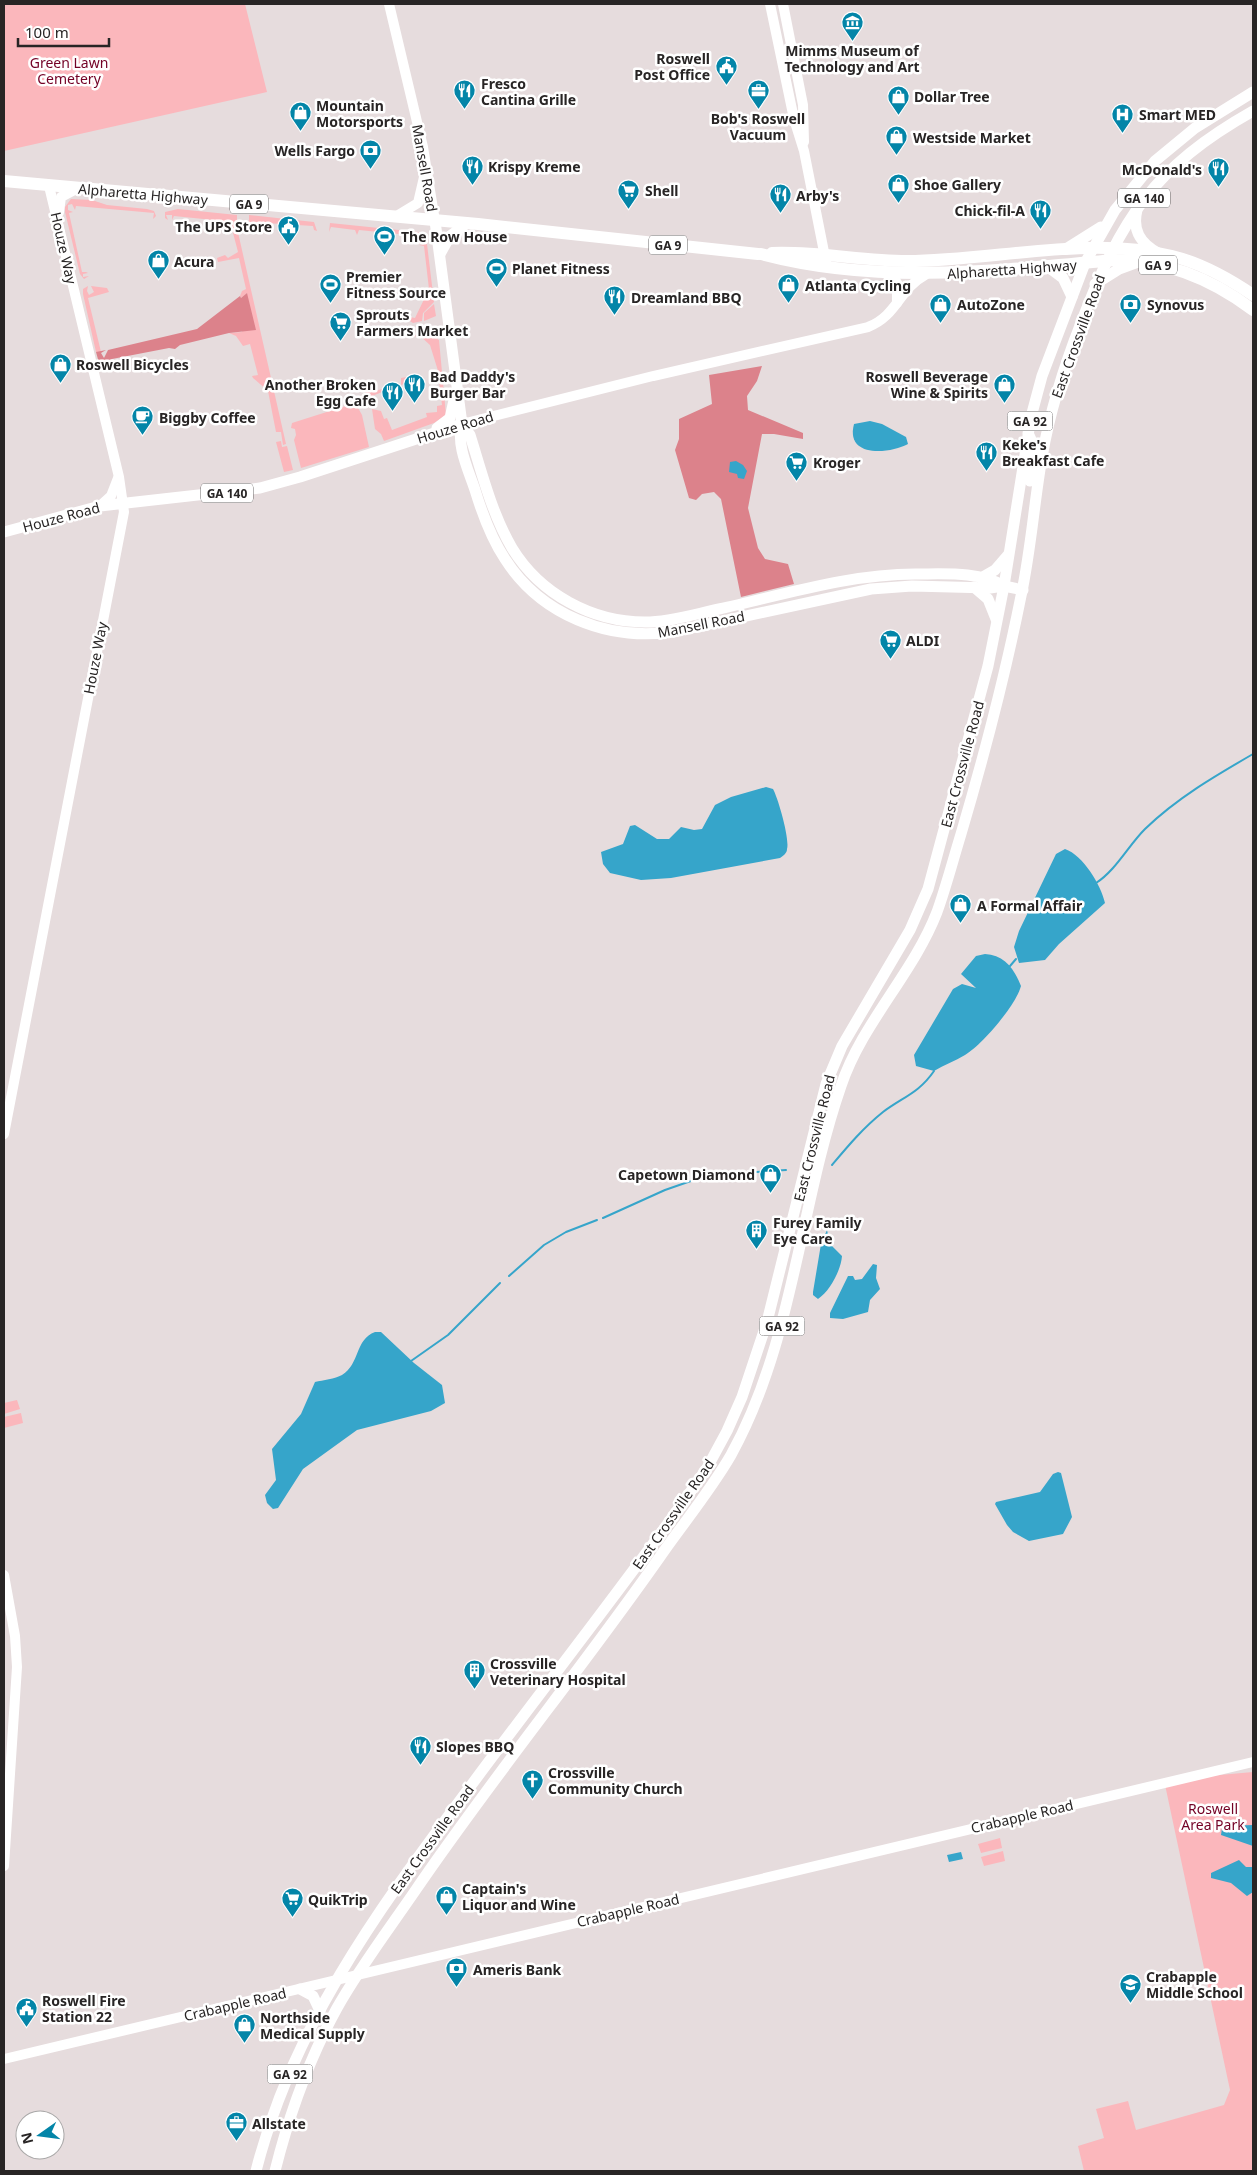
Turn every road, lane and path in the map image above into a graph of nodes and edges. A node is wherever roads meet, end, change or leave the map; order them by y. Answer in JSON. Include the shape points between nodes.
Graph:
{"nodes":[{"id":1,"x":389,"y":4,"type":"edge"},
{"id":2,"x":770,"y":4,"type":"edge"},
{"id":3,"x":783,"y":4,"type":"edge"},
{"id":4,"x":1253,"y":92,"type":"edge"},
{"id":5,"x":1253,"y":111,"type":"edge"},
{"id":6,"x":804,"y":151,"type":"junction"},
{"id":7,"x":426,"y":164,"type":"junction"},
{"id":8,"x":4,"y":181,"type":"edge"},
{"id":9,"x":49,"y":186,"type":"junction"},
{"id":10,"x":78,"y":188,"type":"junction"},
{"id":11,"x":1137,"y":207,"type":"junction"},
{"id":12,"x":395,"y":217,"type":"junction"},
{"id":13,"x":435,"y":220,"type":"junction"},
{"id":14,"x":467,"y":223,"type":"junction"},
{"id":15,"x":1106,"y":223,"type":"junction"},
{"id":16,"x":59,"y":231,"type":"junction"},
{"id":17,"x":1091,"y":248,"type":"junction"},
{"id":18,"x":1112,"y":248,"type":"junction"},
{"id":19,"x":1064,"y":250,"type":"junction"},
{"id":20,"x":1158,"y":253,"type":"junction"},
{"id":21,"x":440,"y":258,"type":"junction"},
{"id":22,"x":825,"y":261,"type":"junction"},
{"id":23,"x":1105,"y":261,"type":"junction"},
{"id":24,"x":1139,"y":262,"type":"junction"},
{"id":25,"x":1084,"y":263,"type":"junction"},
{"id":26,"x":1047,"y":266,"type":"junction"},
{"id":27,"x":890,"y":272,"type":"junction"},
{"id":28,"x":925,"y":274,"type":"junction"},
{"id":29,"x":1095,"y":284,"type":"junction"},
{"id":30,"x":1072,"y":297,"type":"junction"},
{"id":31,"x":897,"y":303,"type":"junction"},
{"id":32,"x":1251,"y":303,"type":"edge"},
{"id":33,"x":456,"y":391,"type":"junction"},
{"id":34,"x":462,"y":424,"type":"junction"},
{"id":35,"x":1028,"y":433,"type":"junction"},
{"id":36,"x":427,"y":435,"type":"junction"},
{"id":37,"x":462,"y":448,"type":"junction"},
{"id":38,"x":119,"y":477,"type":"junction"},
{"id":39,"x":123,"y":502,"type":"junction"},
{"id":40,"x":100,"y":506,"type":"junction"},
{"id":41,"x":1032,"y":522,"type":"junction"},
{"id":42,"x":4,"y":532,"type":"edge"},
{"id":43,"x":1008,"y":554,"type":"junction"},
{"id":44,"x":977,"y":582,"type":"junction"},
{"id":45,"x":1004,"y":586,"type":"junction"},
{"id":46,"x":1023,"y":590,"type":"junction"},
{"id":47,"x":619,"y":620,"type":"junction"},
{"id":48,"x":997,"y":620,"type":"junction"},
{"id":49,"x":616,"y":632,"type":"junction"},
{"id":50,"x":4,"y":1134,"type":"edge"},
{"id":51,"x":4,"y":1575,"type":"edge"},
{"id":52,"x":1253,"y":1762,"type":"edge"},
{"id":53,"x":4,"y":1866,"type":"edge"},
{"id":54,"x":358,"y":1975,"type":"junction"},
{"id":55,"x":334,"y":1981,"type":"junction"},
{"id":56,"x":300,"y":1989,"type":"junction"},
{"id":57,"x":320,"y":2011,"type":"junction"},
{"id":58,"x":4,"y":2059,"type":"edge"},
{"id":59,"x":256,"y":2171,"type":"edge"},
{"id":60,"x":275,"y":2171,"type":"edge"}],
"edges":[{"from":1,"to":7,"type":"street","name":"Mansell Road"},
{"from":2,"to":6,"type":"street","via":[[794,119]]},
{"from":3,"to":6,"type":"street","via":[[803,104]]},
{"from":4,"to":15,"type":"main road","number":"GA 140","via":[[1195,128],[1168,150],[1133,185]]},
{"from":5,"to":11,"type":"main road","number":"GA 140","via":[[1191,151]]},
{"from":6,"to":22,"type":"street"},
{"from":7,"to":12,"type":"street","via":[[418,203]]},
{"from":7,"to":13,"type":"street","name":"Mansell Road"},
{"from":8,"to":9,"type":"highway","name":"Alpharetta Highway","number":"GA 9"},
{"from":9,"to":10,"type":"highway","name":"Alpharetta Highway","number":"GA 9"},
{"from":9,"to":16,"type":"street","name":"Houze Way"},
{"from":10,"to":12,"type":"highway","name":"Alpharetta Highway","number":"GA 9"},
{"from":10,"to":16,"type":"street","via":[[59,201]]},
{"from":11,"to":18,"type":"main road","number":"GA 140"},
{"from":11,"to":20,"type":"main road","via":[[1136,232]]},
{"from":12,"to":13,"type":"highway","name":"Alpharetta Highway","number":"GA 9"},
{"from":13,"to":14,"type":"highway","name":"Alpharetta Highway","number":"GA 9"},
{"from":13,"to":21,"type":"main road","name":"Mansell Road"},
{"from":14,"to":21,"type":"main road","via":[[447,239]]},
{"from":14,"to":22,"type":"highway","name":"Alpharetta Highway","number":"GA 9","via":[[759,254],[788,261]]},
{"from":15,"to":17,"type":"main road","number":"GA 92"},
{"from":15,"to":19,"type":"main road","number":"GA 140"},
{"from":16,"to":38,"type":"street","name":"Houze Way"},
{"from":17,"to":18,"type":"highway","name":"Alpharetta Highway","number":"GA 9"},
{"from":17,"to":19,"type":"highway","name":"Alpharetta Highway","number":"GA 9"},
{"from":17,"to":25,"type":"main road","number":"GA 92"},
{"from":18,"to":20,"type":"highway","name":"Alpharetta Highway","number":"GA 9"},
{"from":18,"to":23,"type":"main road","number":"GA 140"},
{"from":19,"to":22,"type":"highway","name":"Alpharetta Highway","number":"GA 9","via":[[907,261]]},
{"from":20,"to":32,"type":"highway","name":"Alpharetta Highway","number":"GA 9","via":[[1206,268]]},
{"from":21,"to":33,"type":"main road","name":"Mansell Road"},
{"from":22,"to":27,"type":"highway","name":"Alpharetta Highway","number":"GA 9"},
{"from":23,"to":24,"type":"highway","name":"Alpharetta Highway","number":"GA 9"},
{"from":23,"to":25,"type":"highway","name":"Alpharetta Highway","number":"GA 9"},
{"from":23,"to":29,"type":"main road","name":"East Crossville Road","number":"GA 92"},
{"from":24,"to":29,"type":"main road","via":[[1119,269]]},
{"from":24,"to":32,"type":"highway","name":"Alpharetta Highway","number":"GA 9","via":[[1195,276]]},
{"from":25,"to":26,"type":"highway","name":"Alpharetta Highway","number":"GA 9"},
{"from":25,"to":30,"type":"main road","name":"East Crossville Road","number":"GA 92"},
{"from":26,"to":28,"type":"highway","name":"Alpharetta Highway","number":"GA 9"},
{"from":26,"to":30,"type":"main road","via":[[1064,278]]},
{"from":27,"to":28,"type":"highway","name":"Alpharetta Highway","number":"GA 9"},
{"from":27,"to":31,"type":"street","via":[[897,283]]},
{"from":28,"to":31,"type":"street","name":"Houze Road","via":[[910,285]]},
{"from":29,"to":41,"type":"main road","name":"East Crossville Road","number":"GA 92","via":[[1051,410]]},
{"from":30,"to":35,"type":"main road","name":"East Crossville Road","number":"GA 92","via":[[1042,376]]},
{"from":31,"to":34,"type":"street","name":"Houze Road","via":[[886,318],[862,329],[650,376]]},
{"from":33,"to":34,"type":"main road","name":"Mansell Road"},
{"from":33,"to":36,"type":"main road","via":[[450,418]]},
{"from":34,"to":36,"type":"main road","name":"Houze Road","number":"GA 140"},
{"from":34,"to":37,"type":"main road","name":"Mansell Road","via":[[459,436]]},
{"from":34,"to":47,"type":"main road","name":"Mansell Road","via":[[470,435],[503,531],[527,569],[552,592],[570,603]]},
{"from":35,"to":41,"type":"main road","via":[[1034,446],[1028,503]]},
{"from":35,"to":43,"type":"main road","name":"East Crossville Road","number":"GA 92"},
{"from":36,"to":37,"type":"main road","via":[[454,440]]},
{"from":36,"to":39,"type":"main road","name":"Houze Road","number":"GA 140","via":[[300,478],[260,488]]},
{"from":37,"to":49,"type":"main road","name":"Mansell Road","via":[[491,535],[521,580],[563,613],[594,627]]},
{"from":38,"to":39,"type":"street","name":"Houze Way"},
{"from":38,"to":40,"type":"street","via":[[111,496]]},
{"from":39,"to":40,"type":"main road","name":"Houze Road","number":"GA 140"},
{"from":39,"to":50,"type":"street","name":"Houze Way","via":[[121,529]]},
{"from":40,"to":42,"type":"main road","name":"Houze Road","number":"GA 140"},
{"from":41,"to":46,"type":"main road","name":"East Crossville Road","number":"GA 92"},
{"from":43,"to":44,"type":"main road","via":[[996,569]]},
{"from":43,"to":45,"type":"main road","name":"East Crossville Road","number":"GA 92"},
{"from":44,"to":45,"type":"main road","name":"Mansell Road","via":[[992,579]]},
{"from":44,"to":47,"type":"main road","name":"Mansell Road","via":[[930,574],[877,576],[669,620]]},
{"from":44,"to":48,"type":"main road"},
{"from":44,"to":49,"type":"main road","name":"Mansell Road","via":[[871,589],[672,632]]},
{"from":45,"to":46,"type":"main road","name":"Mansell Road"},
{"from":45,"to":48,"type":"main road","name":"East Crossville Road","number":"GA 92"},
{"from":46,"to":54,"type":"main road","name":"East Crossville Road","number":"GA 92","via":[[976,782],[938,909],[926,936],[855,1052],[841,1085],[781,1326],[756,1403],[729,1458],[624,1608],[447,1844]]},
{"from":47,"to":49,"type":"main road"},
{"from":48,"to":55,"type":"main road","name":"East Crossville Road","number":"GA 92","via":[[928,889],[910,930],[842,1046],[826,1084],[766,1322],[742,1397],[727,1431],[686,1500],[424,1848]]},
{"from":51,"to":53,"type":"street","via":[[17,1667]]},
{"from":52,"to":54,"type":"street","name":"Crabapple Road"},
{"from":54,"to":55,"type":"street","name":"Crabapple Road"},
{"from":54,"to":60,"type":"main road","number":"GA 92","via":[[338,2006],[310,2062]]},
{"from":55,"to":56,"type":"street","name":"Crabapple Road"},
{"from":55,"to":57,"type":"main road","number":"GA 92"},
{"from":56,"to":57,"type":"main road","via":[[313,1996]]},
{"from":56,"to":58,"type":"street","name":"Crabapple Road"},
{"from":57,"to":59,"type":"main road","number":"GA 92","via":[[284,2088]]}]}
